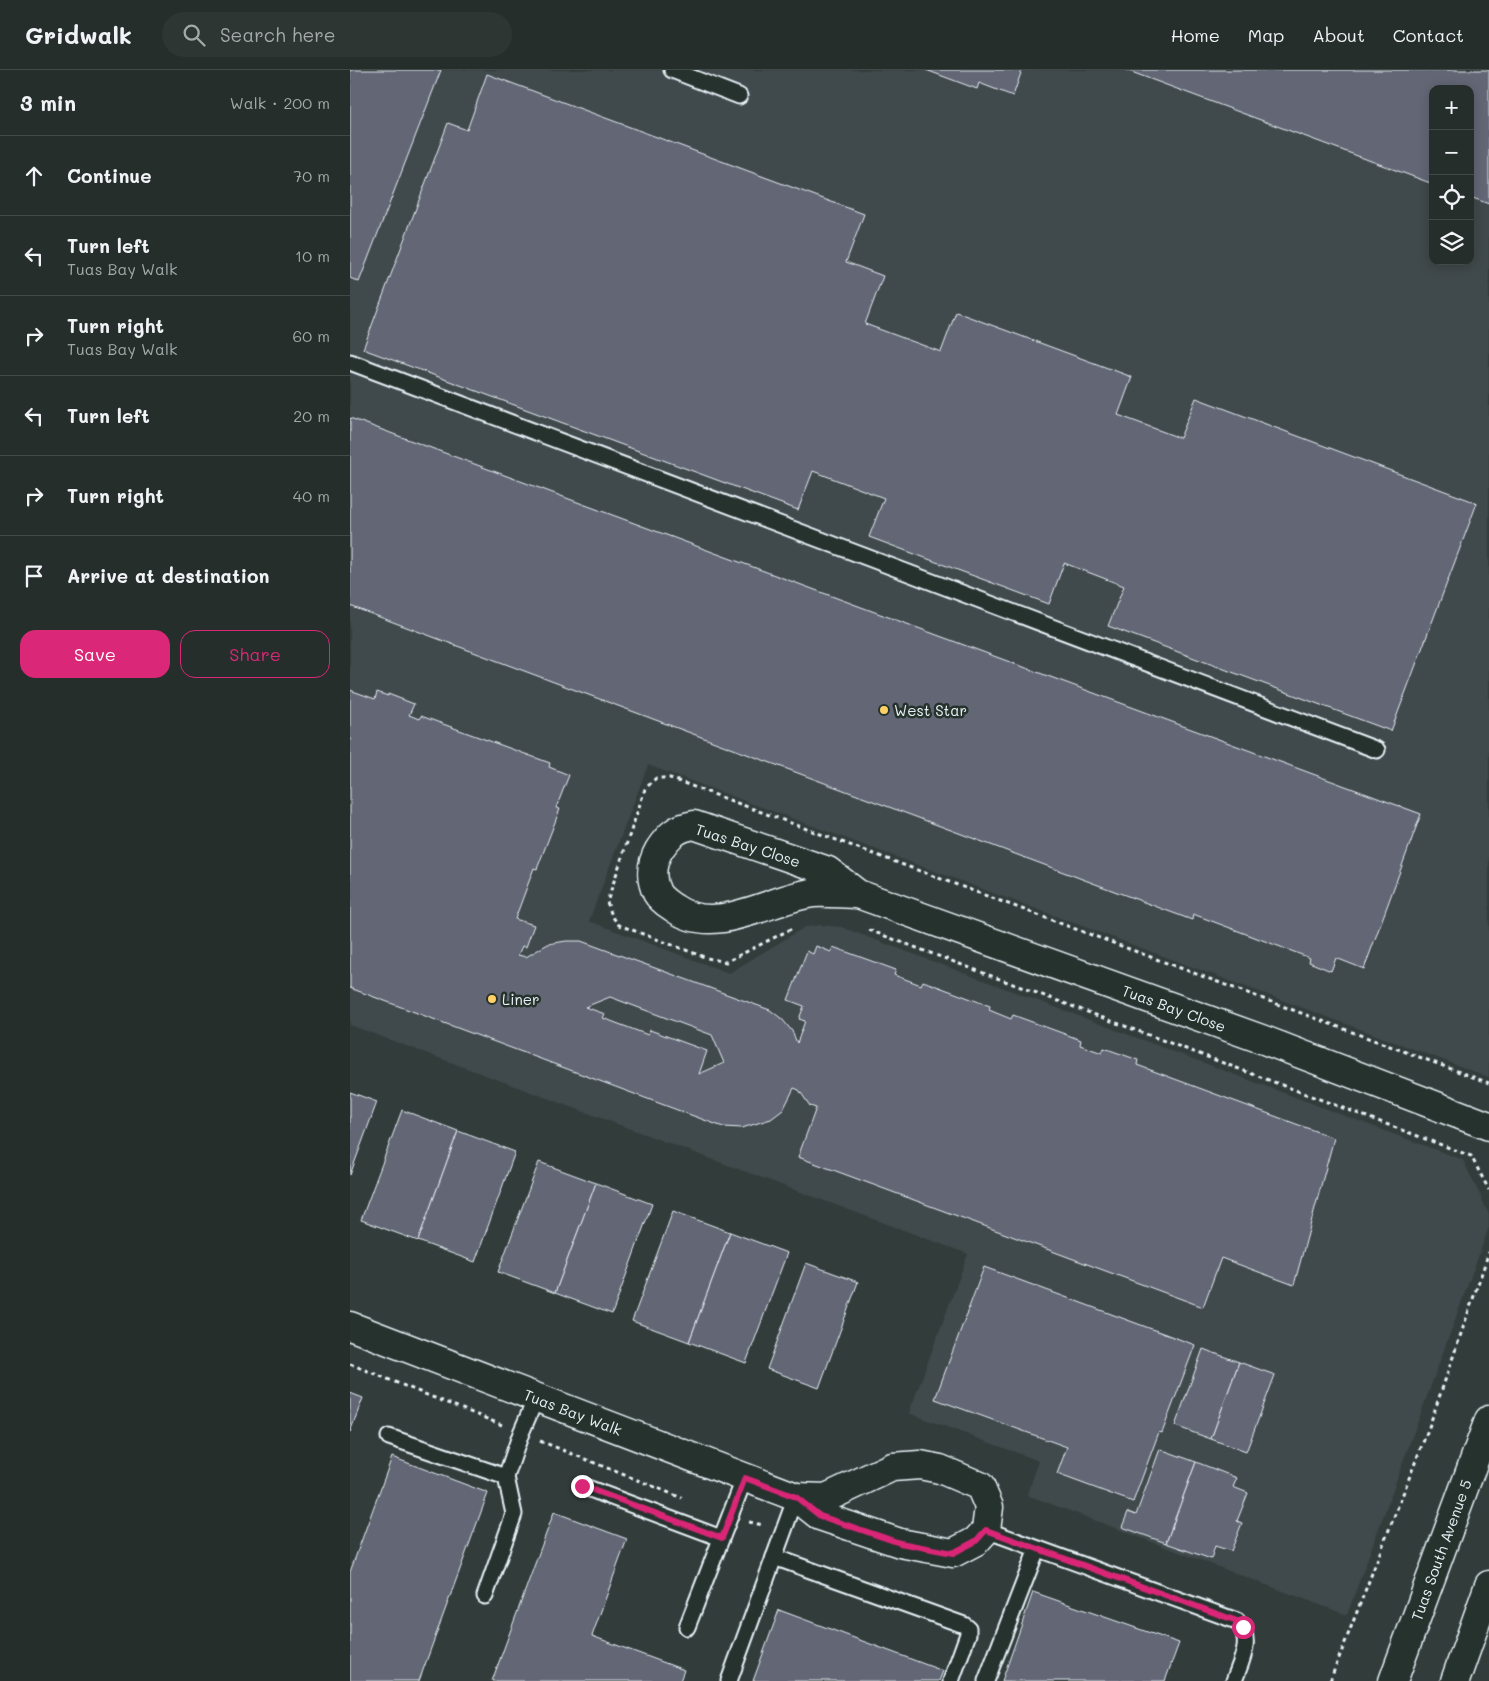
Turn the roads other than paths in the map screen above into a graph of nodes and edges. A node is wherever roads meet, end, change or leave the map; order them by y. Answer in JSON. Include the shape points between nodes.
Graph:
{"nodes":[{"id":1,"x":672,"y":70,"type":"edge"},
{"id":2,"x":738,"y":96,"type":"dead end"},
{"id":3,"x":350,"y":362,"type":"edge"},
{"id":4,"x":1377,"y":750,"type":"dead end"},
{"id":5,"x":858,"y":894,"type":"junction"},
{"id":6,"x":1489,"y":1126,"type":"edge"},
{"id":7,"x":350,"y":1326,"type":"edge"},
{"id":8,"x":536,"y":1398,"type":"junction"},
{"id":9,"x":1489,"y":1420,"type":"edge"},
{"id":10,"x":388,"y":1437,"type":"dead end"},
{"id":11,"x":506,"y":1478,"type":"junction"},
{"id":12,"x":745,"y":1478,"type":"junction"},
{"id":13,"x":582,"y":1486,"type":"dead end"},
{"id":14,"x":796,"y":1497,"type":"junction"},
{"id":15,"x":986,"y":1530,"type":"junction"},
{"id":16,"x":722,"y":1538,"type":"junction"},
{"id":17,"x":1036,"y":1549,"type":"junction"},
{"id":18,"x":774,"y":1557,"type":"junction"},
{"id":19,"x":1489,"y":1585,"type":"edge"},
{"id":20,"x":485,"y":1596,"type":"dead end"},
{"id":21,"x":687,"y":1627,"type":"dead end"},
{"id":22,"x":729,"y":1681,"type":"edge"},
{"id":23,"x":951,"y":1681,"type":"edge"},
{"id":24,"x":986,"y":1681,"type":"edge"},
{"id":25,"x":1234,"y":1681,"type":"edge"},
{"id":26,"x":1393,"y":1681,"type":"edge"},
{"id":27,"x":1455,"y":1681,"type":"edge"}],
"edges":[{"from":1,"to":2,"type":"lane"},
{"from":3,"to":4,"type":"lane"},
{"from":5,"to":5,"type":"street","name":"Tuas Bay Close","via":[[812,893],[741,915],[714,918],[685,916],[660,898],[653,885],[652,870],[655,857],[668,836],[680,828],[694,825],[828,871]]},
{"from":5,"to":6,"type":"street","name":"Tuas Bay Close","via":[[1264,1040]]},
{"from":7,"to":8,"type":"street","name":"Tuas Bay Walk"},
{"from":8,"to":11,"type":"lane"},
{"from":8,"to":12,"type":"street","name":"Tuas Bay Walk"},
{"from":9,"to":26,"type":"street","name":"Tuas South Avenue 5"},
{"from":10,"to":11,"type":"lane"},
{"from":11,"to":20,"type":"lane","via":[[514,1514]]},
{"from":12,"to":14,"type":"street","name":"Tuas Bay Walk"},
{"from":12,"to":16,"type":"lane"},
{"from":13,"to":16,"type":"lane"},
{"from":14,"to":15,"type":"street","name":"Tuas Bay Walk","via":[[820,1516],[900,1543],[953,1553],[976,1541]]},
{"from":14,"to":15,"type":"street","name":"Tuas Bay Walk","via":[[826,1498],[892,1467],[940,1469],[980,1486],[989,1507]]},
{"from":14,"to":18,"type":"lane"},
{"from":15,"to":17,"type":"lane"},
{"from":16,"to":21,"type":"lane"},
{"from":17,"to":24,"type":"lane"},
{"from":17,"to":25,"type":"lane","via":[[1237,1621],[1247,1636]]},
{"from":18,"to":22,"type":"lane"},
{"from":18,"to":23,"type":"lane","via":[[964,1625],[968,1634]]},
{"from":19,"to":27,"type":"street"}]}
